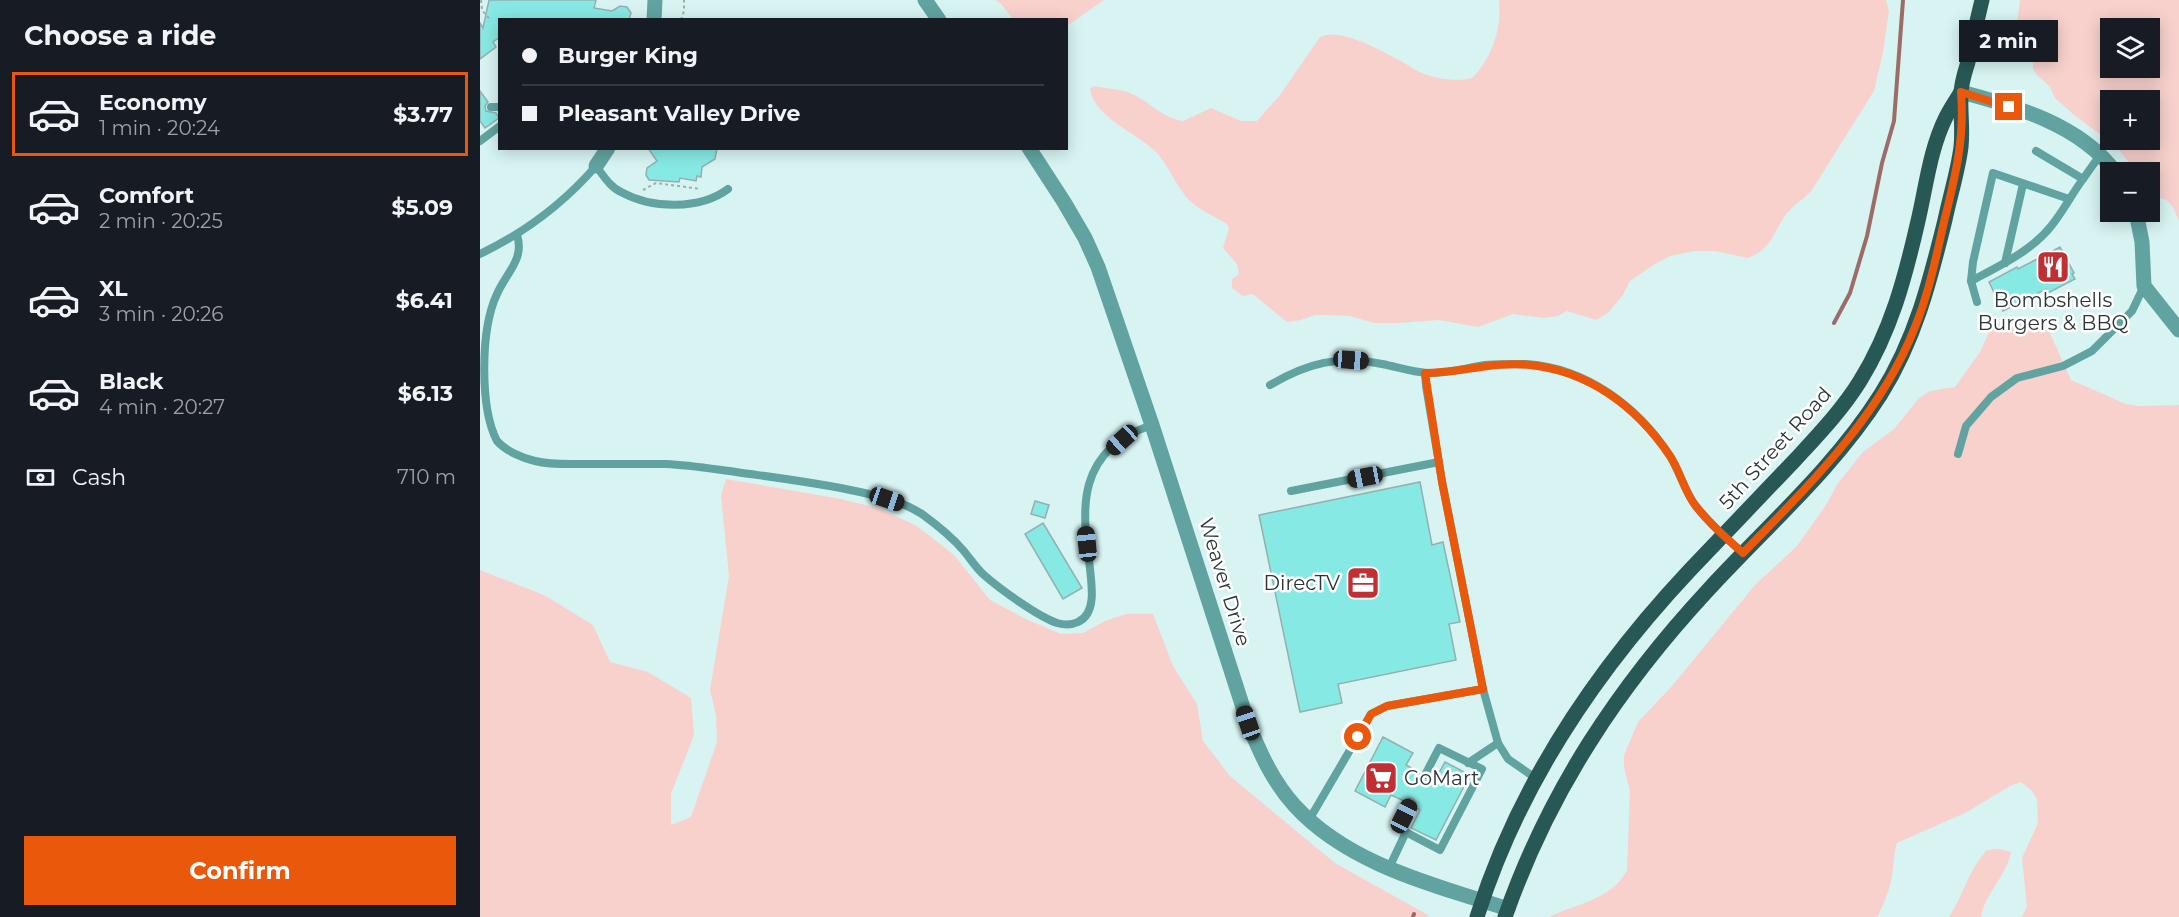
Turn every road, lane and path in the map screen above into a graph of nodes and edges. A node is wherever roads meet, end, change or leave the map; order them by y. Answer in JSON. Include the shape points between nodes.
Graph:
{"nodes":[{"id":1,"x":481,"y":0,"type":"edge"},
{"id":2,"x":655,"y":0,"type":"edge"},
{"id":3,"x":684,"y":0,"type":"edge"},
{"id":4,"x":925,"y":0,"type":"edge"},
{"id":5,"x":1982,"y":0,"type":"edge"},
{"id":6,"x":654,"y":18,"type":"edge"},
{"id":7,"x":682,"y":18,"type":"edge"},
{"id":8,"x":938,"y":18,"type":"edge"},
{"id":9,"x":492,"y":21,"type":"dead end"},
{"id":10,"x":1961,"y":92,"type":"junction"},
{"id":11,"x":498,"y":128,"type":"edge"},
{"id":12,"x":480,"y":141,"type":"edge"},
{"id":13,"x":607,"y":150,"type":"edge"},
{"id":14,"x":1030,"y":150,"type":"edge"},
{"id":15,"x":2036,"y":151,"type":"dead end"},
{"id":16,"x":2100,"y":155,"type":"junction"},
{"id":17,"x":2106,"y":162,"type":"edge"},
{"id":18,"x":596,"y":166,"type":"junction"},
{"id":19,"x":2083,"y":178,"type":"junction"},
{"id":20,"x":2023,"y":184,"type":"junction"},
{"id":21,"x":729,"y":189,"type":"dead end"},
{"id":22,"x":703,"y":190,"type":"dead end"},
{"id":23,"x":641,"y":191,"type":"dead end"},
{"id":24,"x":2069,"y":199,"type":"junction"},
{"id":25,"x":2138,"y":222,"type":"edge"},
{"id":26,"x":517,"y":235,"type":"junction"},
{"id":27,"x":480,"y":254,"type":"edge"},
{"id":28,"x":2005,"y":263,"type":"junction"},
{"id":29,"x":1971,"y":280,"type":"junction"},
{"id":30,"x":2144,"y":286,"type":"junction"},
{"id":31,"x":1977,"y":302,"type":"dead end"},
{"id":32,"x":2179,"y":330,"type":"edge"},
{"id":33,"x":1425,"y":373,"type":"junction"},
{"id":34,"x":1270,"y":385,"type":"dead end"},
{"id":35,"x":1152,"y":426,"type":"junction"},
{"id":36,"x":1958,"y":454,"type":"dead end"},
{"id":37,"x":1439,"y":462,"type":"junction"},
{"id":38,"x":1291,"y":491,"type":"dead end"},
{"id":39,"x":1724,"y":535,"type":"junction"},
{"id":40,"x":1743,"y":553,"type":"junction"},
{"id":41,"x":1483,"y":689,"type":"junction"},
{"id":42,"x":1498,"y":743,"type":"junction"},
{"id":43,"x":1468,"y":762,"type":"junction"},
{"id":44,"x":1425,"y":775,"type":"dead end"},
{"id":45,"x":1537,"y":779,"type":"junction"},
{"id":46,"x":1410,"y":804,"type":"dead end"},
{"id":47,"x":1309,"y":820,"type":"junction"},
{"id":48,"x":1406,"y":832,"type":"junction"},
{"id":49,"x":1389,"y":868,"type":"junction"},
{"id":50,"x":1482,"y":900,"type":"junction"},
{"id":51,"x":1507,"y":913,"type":"edge"},
{"id":52,"x":1477,"y":917,"type":"edge"}],
"edges":[{"from":1,"to":9,"type":"path","via":[[482,10]]},
{"from":2,"to":6,"type":"street"},
{"from":3,"to":7,"type":"path"},
{"from":4,"to":8,"type":"street"},
{"from":5,"to":10,"type":"main road","name":"5th Street Road"},
{"from":10,"to":16,"type":"street","via":[[2062,128]]},
{"from":10,"to":39,"type":"main road","name":"5th Street Road","via":[[1936,144],[1904,282],[1872,360],[1827,426]]},
{"from":10,"to":40,"type":"main road","name":"5th Street Road","via":[[1959,159],[1930,282],[1906,350],[1851,436]]},
{"from":11,"to":12,"type":"lane"},
{"from":13,"to":18,"type":"street"},
{"from":14,"to":35,"type":"street","name":"Weaver Drive","via":[[1094,257]]},
{"from":15,"to":19,"type":"lane"},
{"from":16,"to":17,"type":"street"},
{"from":16,"to":19,"type":"lane"},
{"from":18,"to":21,"type":"lane","via":[[620,192],[648,201],[694,203]]},
{"from":18,"to":26,"type":"lane","via":[[558,206]]},
{"from":19,"to":24,"type":"lane"},
{"from":20,"to":24,"type":"lane"},
{"from":20,"to":28,"type":"lane"},
{"from":20,"to":29,"type":"lane","via":[[1993,173]]},
{"from":22,"to":23,"type":"path","via":[[675,183],[653,183]]},
{"from":24,"to":28,"type":"lane","via":[[2050,227]]},
{"from":25,"to":30,"type":"street"},
{"from":26,"to":27,"type":"lane"},
{"from":26,"to":35,"type":"lane","via":[[518,258],[491,310],[481,366],[483,417],[506,449],[537,462],[685,466],[818,483],[887,499],[935,524],[984,574],[1059,624],[1082,621],[1092,606],[1084,513],[1095,470],[1131,433]]},
{"from":28,"to":29,"type":"lane"},
{"from":29,"to":31,"type":"lane"},
{"from":30,"to":32,"type":"street"},
{"from":30,"to":36,"type":"lane","via":[[2132,311],[2092,351],[2063,366],[2017,378],[1991,398],[1966,426]]},
{"from":33,"to":34,"type":"lane","via":[[1364,361],[1333,360],[1304,368]]},
{"from":33,"to":37,"type":"lane"},
{"from":33,"to":39,"type":"lane","via":[[1528,364],[1567,373],[1603,389],[1648,428],[1671,458],[1694,504]]},
{"from":35,"to":47,"type":"street","name":"Weaver Drive","via":[[1258,749],[1283,791]]},
{"from":37,"to":38,"type":"lane"},
{"from":37,"to":41,"type":"lane"},
{"from":39,"to":40,"type":"lane"},
{"from":39,"to":45,"type":"main road","name":"5th Street Road","via":[[1623,647],[1565,729]]},
{"from":40,"to":51,"type":"main road","name":"5th Street Road","via":[[1637,671],[1590,740],[1547,816]]},
{"from":41,"to":42,"type":"lane"},
{"from":41,"to":47,"type":"lane","via":[[1378,710],[1367,721]]},
{"from":42,"to":43,"type":"lane"},
{"from":42,"to":45,"type":"lane","via":[[1508,759]]},
{"from":43,"to":44,"type":"lane","via":[[1439,748]]},
{"from":43,"to":48,"type":"lane","via":[[1482,769],[1440,850]]},
{"from":45,"to":50,"type":"main road","name":"5th Street Road"},
{"from":46,"to":48,"type":"lane","via":[[1398,828]]},
{"from":47,"to":49,"type":"street","name":"Weaver Drive","via":[[1345,847]]},
{"from":48,"to":49,"type":"lane"},
{"from":49,"to":50,"type":"street","name":"Weaver Drive"},
{"from":50,"to":51,"type":"street","name":"Weaver Drive"},
{"from":50,"to":52,"type":"main road","name":"5th Street Road"}]}
